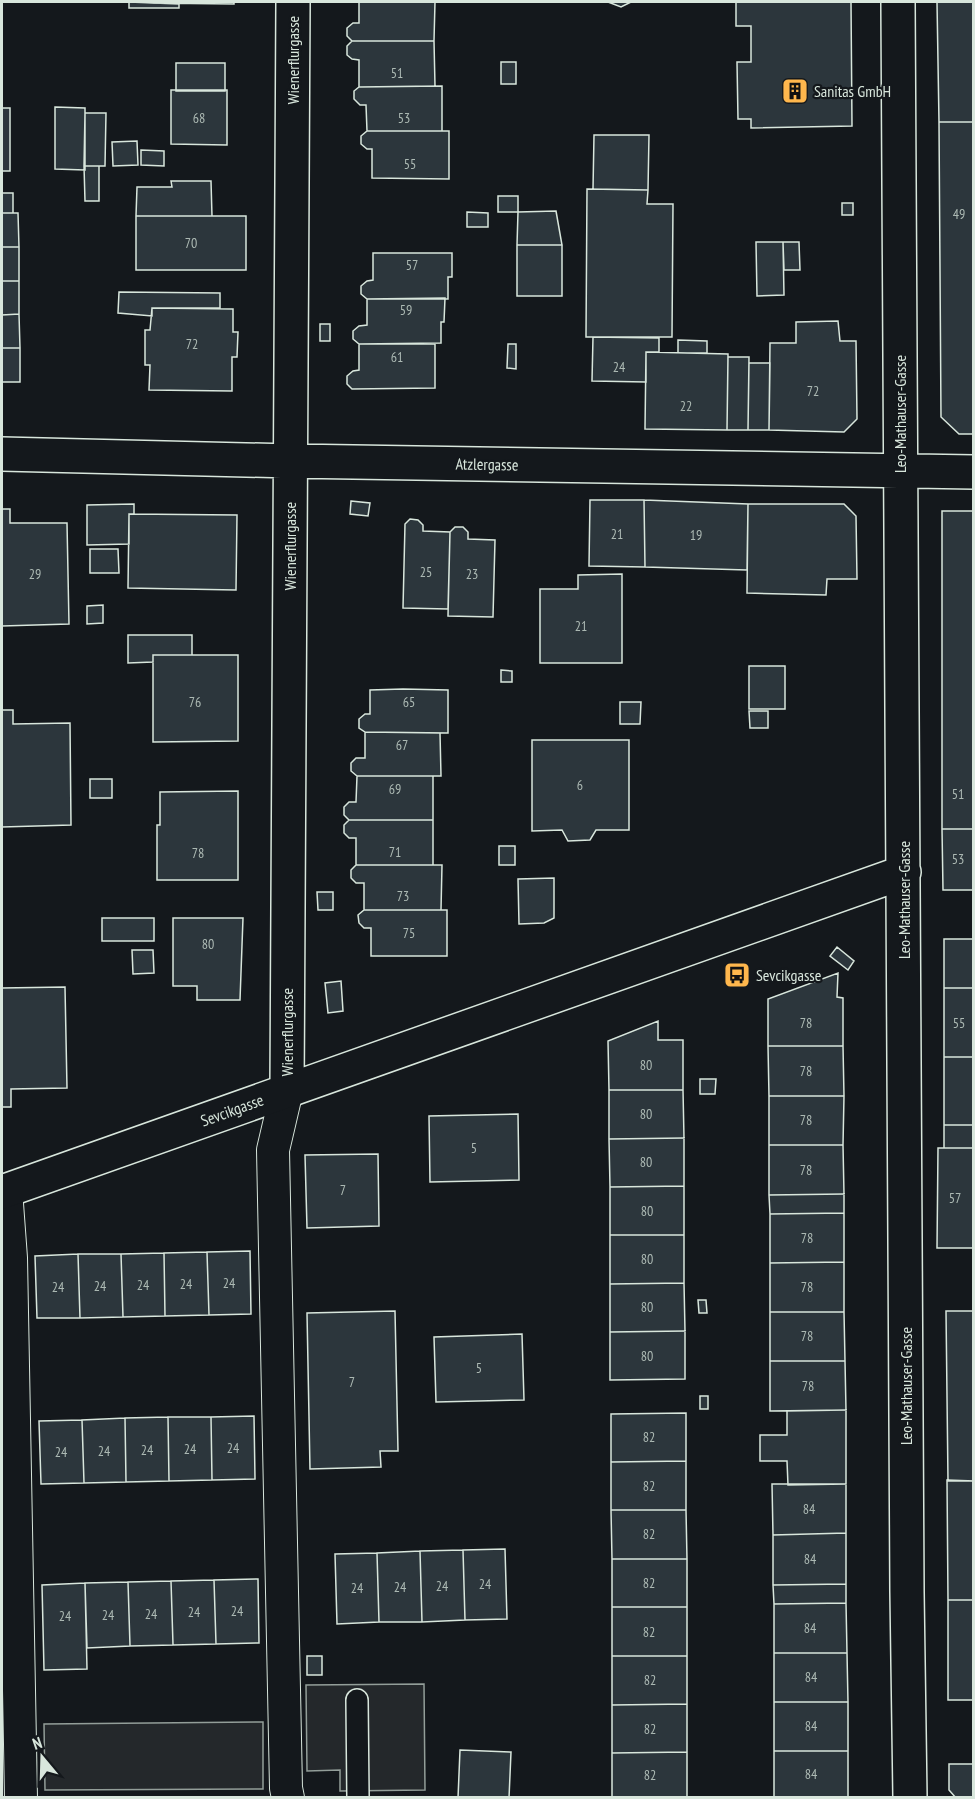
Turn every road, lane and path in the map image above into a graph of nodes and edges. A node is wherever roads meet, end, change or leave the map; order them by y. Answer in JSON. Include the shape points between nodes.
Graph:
{"nodes":[{"id":1,"x":293,"y":2,"type":"edge"},
{"id":2,"x":898,"y":2,"type":"edge"},
{"id":3,"x":2,"y":454,"type":"edge"},
{"id":4,"x":291,"y":461,"type":"junction"},
{"id":5,"x":900,"y":471,"type":"junction"},
{"id":6,"x":974,"y":472,"type":"edge"},
{"id":7,"x":904,"y":872,"type":"junction"},
{"id":8,"x":287,"y":1090,"type":"junction"},
{"id":9,"x":4,"y":1191,"type":"edge"},
{"id":10,"x":357,"y":1700,"type":"dead end"},
{"id":11,"x":21,"y":1797,"type":"edge"},
{"id":12,"x":288,"y":1797,"type":"edge"},
{"id":13,"x":358,"y":1797,"type":"edge"},
{"id":14,"x":910,"y":1797,"type":"edge"}],
"edges":[{"from":1,"to":4,"type":"street","name":"Wienerflurgasse"},
{"from":2,"to":5,"type":"street","name":"Leo-Mathauser-Gasse"},
{"from":3,"to":4,"type":"street","name":"Atzlergasse"},
{"from":4,"to":5,"type":"street","name":"Atzlergasse"},
{"from":4,"to":8,"type":"street","name":"Wienerflurgasse"},
{"from":5,"to":6,"type":"street","name":"Atzlergasse"},
{"from":5,"to":7,"type":"street","name":"Leo-Mathauser-Gasse"},
{"from":7,"to":8,"type":"street","name":"Sevcikgasse"},
{"from":7,"to":14,"type":"street","name":"Leo-Mathauser-Gasse"},
{"from":8,"to":9,"type":"street","name":"Sevcikgasse"},
{"from":8,"to":12,"type":"street","via":[[273,1150],[273,1171]]},
{"from":9,"to":11,"type":"street","via":[[11,1258]]},
{"from":10,"to":13,"type":"lane"}]}
